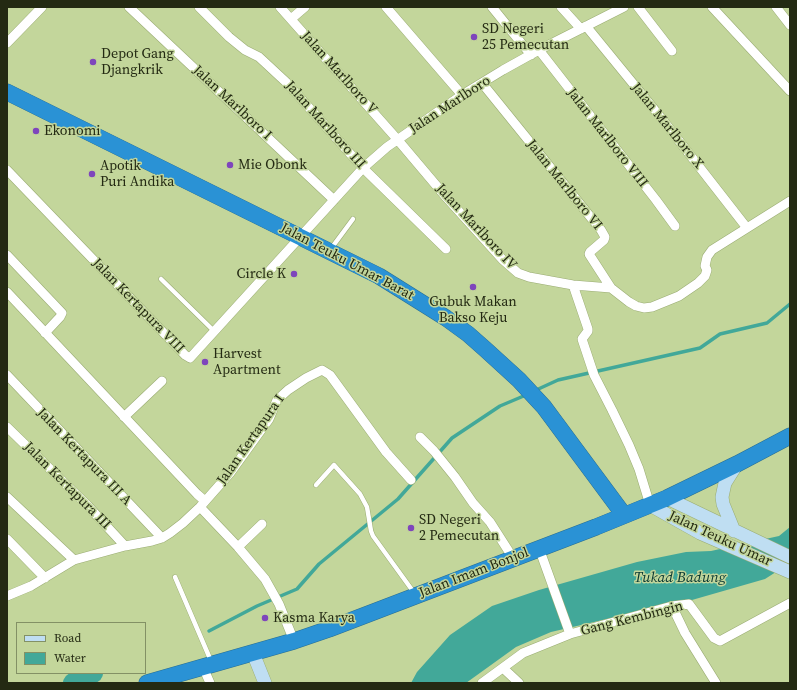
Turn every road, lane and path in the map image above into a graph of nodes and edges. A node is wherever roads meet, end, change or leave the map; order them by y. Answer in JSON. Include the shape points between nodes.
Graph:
{"nodes":[{"id":1,"x":42,"y":7,"type":"edge"},
{"id":2,"x":129,"y":7,"type":"edge"},
{"id":3,"x":199,"y":7,"type":"edge"},
{"id":4,"x":280,"y":7,"type":"edge"},
{"id":5,"x":305,"y":7,"type":"edge"},
{"id":6,"x":386,"y":7,"type":"edge"},
{"id":7,"x":492,"y":7,"type":"edge"},
{"id":8,"x":561,"y":7,"type":"edge"},
{"id":9,"x":624,"y":7,"type":"edge"},
{"id":10,"x":638,"y":7,"type":"edge"},
{"id":11,"x":712,"y":7,"type":"edge"},
{"id":12,"x":776,"y":7,"type":"edge"},
{"id":13,"x":291,"y":19,"type":"junction"},
{"id":14,"x":790,"y":25,"type":"edge"},
{"id":15,"x":584,"y":27,"type":"junction"},
{"id":16,"x":7,"y":43,"type":"edge"},
{"id":17,"x":672,"y":50,"type":"dead end"},
{"id":18,"x":535,"y":53,"type":"junction"},
{"id":19,"x":482,"y":83,"type":"junction"},
{"id":20,"x":7,"y":92,"type":"edge"},
{"id":21,"x":790,"y":92,"type":"edge"},
{"id":22,"x":462,"y":95,"type":"junction"},
{"id":23,"x":397,"y":138,"type":"junction"},
{"id":24,"x":363,"y":168,"type":"junction"},
{"id":25,"x":7,"y":170,"type":"edge"},
{"id":26,"x":334,"y":200,"type":"junction"},
{"id":27,"x":790,"y":201,"type":"edge"},
{"id":28,"x":353,"y":219,"type":"dead end"},
{"id":29,"x":675,"y":226,"type":"dead end"},
{"id":30,"x":747,"y":228,"type":"junction"},
{"id":31,"x":301,"y":237,"type":"junction"},
{"id":32,"x":446,"y":249,"type":"dead end"},
{"id":33,"x":329,"y":251,"type":"junction"},
{"id":34,"x":7,"y":255,"type":"edge"},
{"id":35,"x":161,"y":279,"type":"dead end"},
{"id":36,"x":573,"y":285,"type":"junction"},
{"id":37,"x":611,"y":288,"type":"junction"},
{"id":38,"x":7,"y":292,"type":"edge"},
{"id":39,"x":215,"y":332,"type":"junction"},
{"id":40,"x":45,"y":333,"type":"junction"},
{"id":41,"x":7,"y":375,"type":"edge"},
{"id":42,"x":162,"y":382,"type":"dead end"},
{"id":43,"x":124,"y":417,"type":"junction"},
{"id":44,"x":7,"y":427,"type":"edge"},
{"id":45,"x":790,"y":436,"type":"edge"},
{"id":46,"x":420,"y":437,"type":"dead end"},
{"id":47,"x":737,"y":464,"type":"junction"},
{"id":48,"x":411,"y":480,"type":"dead end"},
{"id":49,"x":316,"y":485,"type":"dead end"},
{"id":50,"x":7,"y":497,"type":"edge"},
{"id":51,"x":667,"y":498,"type":"junction"},
{"id":52,"x":202,"y":504,"type":"junction"},
{"id":53,"x":650,"y":505,"type":"junction"},
{"id":54,"x":624,"y":515,"type":"junction"},
{"id":55,"x":262,"y":524,"type":"dead end"},
{"id":56,"x":736,"y":532,"type":"junction"},
{"id":57,"x":162,"y":538,"type":"junction"},
{"id":58,"x":7,"y":539,"type":"edge"},
{"id":59,"x":125,"y":546,"type":"junction"},
{"id":60,"x":238,"y":547,"type":"junction"},
{"id":61,"x":539,"y":548,"type":"junction"},
{"id":62,"x":790,"y":557,"type":"edge"},
{"id":63,"x":513,"y":558,"type":"junction"},
{"id":64,"x":74,"y":560,"type":"junction"},
{"id":65,"x":790,"y":572,"type":"edge"},
{"id":66,"x":175,"y":576,"type":"dead end"},
{"id":67,"x":45,"y":578,"type":"junction"},
{"id":68,"x":415,"y":595,"type":"junction"},
{"id":69,"x":7,"y":596,"type":"edge"},
{"id":70,"x":790,"y":604,"type":"edge"},
{"id":71,"x":672,"y":606,"type":"junction"},
{"id":72,"x":570,"y":633,"type":"junction"},
{"id":73,"x":294,"y":641,"type":"junction"},
{"id":74,"x":253,"y":653,"type":"junction"},
{"id":75,"x":208,"y":666,"type":"junction"},
{"id":76,"x":503,"y":668,"type":"junction"},
{"id":77,"x":147,"y":683,"type":"edge"},
{"id":78,"x":210,"y":683,"type":"edge"},
{"id":79,"x":265,"y":683,"type":"edge"},
{"id":80,"x":482,"y":683,"type":"edge"},
{"id":81,"x":519,"y":683,"type":"edge"},
{"id":82,"x":716,"y":683,"type":"edge"}],
"edges":[{"from":1,"to":16,"type":"street"},
{"from":2,"to":26,"type":"street","name":"Jalan Marlboro I"},
{"from":3,"to":24,"type":"street","name":"Jalan Marlboro III","via":[[229,37],[259,58],[287,83]]},
{"from":4,"to":13,"type":"street","name":"Jalan Marlboro V"},
{"from":5,"to":13,"type":"street"},
{"from":6,"to":22,"type":"street"},
{"from":7,"to":18,"type":"street","name":"Jalan Marlboro VIII"},
{"from":8,"to":15,"type":"street","name":"Jalan Marlboro X"},
{"from":9,"to":15,"type":"street","name":"Jalan Marlboro"},
{"from":10,"to":17,"type":"street"},
{"from":11,"to":21,"type":"street"},
{"from":12,"to":14,"type":"street"},
{"from":13,"to":23,"type":"street","name":"Jalan Marlboro V"},
{"from":15,"to":18,"type":"street","name":"Jalan Marlboro"},
{"from":15,"to":30,"type":"street","name":"Jalan Marlboro X","via":[[662,119]]},
{"from":18,"to":19,"type":"street","name":"Jalan Marlboro"},
{"from":18,"to":29,"type":"street","name":"Jalan Marlboro VIII"},
{"from":19,"to":22,"type":"street","name":"Jalan Marlboro"},
{"from":19,"to":37,"type":"street","name":"Jalan Marlboro VI","via":[[601,230],[604,240],[589,254]]},
{"from":20,"to":31,"type":"highway","name":"Jalan Teuku Umar Barat"},
{"from":22,"to":23,"type":"street","name":"Jalan Marlboro"},
{"from":23,"to":24,"type":"street","name":"Jalan Marlboro"},
{"from":23,"to":36,"type":"street","name":"Jalan Marlboro IV","via":[[446,197],[510,267],[529,277]]},
{"from":24,"to":26,"type":"street","name":"Jalan Marlboro"},
{"from":24,"to":32,"type":"street","name":"Jalan Marlboro III"},
{"from":25,"to":39,"type":"street","name":"Jalan Kertapura VIII","via":[[185,355],[192,357]]},
{"from":26,"to":31,"type":"street","name":"Jalan Marlboro"},
{"from":27,"to":30,"type":"street"},
{"from":28,"to":33,"type":"lane"},
{"from":30,"to":37,"type":"street","via":[[712,250],[707,257],[706,273],[703,278],[679,296],[652,308],[636,306]]},
{"from":31,"to":33,"type":"highway","name":"Jalan Teuku Umar Barat"},
{"from":31,"to":39,"type":"street","name":"Jalan Kertapura VIII"},
{"from":33,"to":54,"type":"highway","name":"Jalan Teuku Umar Barat","via":[[379,276],[468,334],[519,380],[544,407]]},
{"from":34,"to":40,"type":"street","via":[[62,312]]},
{"from":35,"to":39,"type":"lane"},
{"from":36,"to":37,"type":"street","name":"Jalan Marlboro IV"},
{"from":36,"to":53,"type":"street","via":[[588,329],[582,338],[594,375],[634,457]]},
{"from":38,"to":40,"type":"street"},
{"from":40,"to":43,"type":"street"},
{"from":41,"to":57,"type":"street","name":"Jalan Kertapura III A"},
{"from":42,"to":43,"type":"street"},
{"from":43,"to":52,"type":"street","via":[[197,494]]},
{"from":44,"to":59,"type":"street","name":"Jalan Kertapura III","via":[[92,509]]},
{"from":45,"to":47,"type":"highway","name":"Jalan Imam Bonjol"},
{"from":46,"to":63,"type":"street","via":[[496,530]]},
{"from":47,"to":51,"type":"highway","name":"Jalan Imam Bonjol"},
{"from":47,"to":56,"type":"main road","via":[[725,483],[722,497]]},
{"from":48,"to":52,"type":"street","name":"Jalan Kertapura I","via":[[386,452],[330,375],[322,370],[288,390],[277,400],[269,419],[237,465]]},
{"from":49,"to":68,"type":"lane","via":[[334,465],[360,494],[367,507],[371,531]]},
{"from":50,"to":64,"type":"street"},
{"from":51,"to":53,"type":"highway","name":"Jalan Imam Bonjol"},
{"from":51,"to":56,"type":"main road","name":"Jalan Teuku Umar"},
{"from":52,"to":57,"type":"street","via":[[183,523]]},
{"from":52,"to":60,"type":"street"},
{"from":53,"to":54,"type":"highway","name":"Jalan Imam Bonjol"},
{"from":53,"to":65,"type":"main road","name":"Jalan Teuku Umar","via":[[680,523]]},
{"from":54,"to":61,"type":"highway","name":"Jalan Imam Bonjol"},
{"from":55,"to":60,"type":"street"},
{"from":56,"to":62,"type":"main road","name":"Jalan Teuku Umar"},
{"from":57,"to":59,"type":"street"},
{"from":58,"to":67,"type":"street"},
{"from":59,"to":64,"type":"street"},
{"from":60,"to":73,"type":"street","via":[[256,567],[272,591]]},
{"from":61,"to":63,"type":"highway","name":"Jalan Imam Bonjol"},
{"from":61,"to":72,"type":"street"},
{"from":63,"to":68,"type":"highway","name":"Jalan Imam Bonjol"},
{"from":64,"to":67,"type":"street"},
{"from":66,"to":75,"type":"lane","via":[[205,648]]},
{"from":67,"to":69,"type":"street"},
{"from":68,"to":73,"type":"highway","name":"Jalan Imam Bonjol"},
{"from":70,"to":71,"type":"street","name":"Gang Kembingin","via":[[720,641],[714,638],[689,604]]},
{"from":71,"to":72,"type":"street","name":"Gang Kembingin"},
{"from":71,"to":82,"type":"street","via":[[685,633]]},
{"from":72,"to":76,"type":"street","name":"Gang Kembingin","via":[[522,653]]},
{"from":73,"to":74,"type":"highway","name":"Jalan Imam Bonjol"},
{"from":74,"to":75,"type":"highway","name":"Jalan Imam Bonjol"},
{"from":74,"to":79,"type":"main road"},
{"from":75,"to":77,"type":"highway","name":"Jalan Imam Bonjol"},
{"from":75,"to":78,"type":"street"},
{"from":76,"to":80,"type":"street","name":"Gang Kembingin"},
{"from":76,"to":81,"type":"street"}]}
